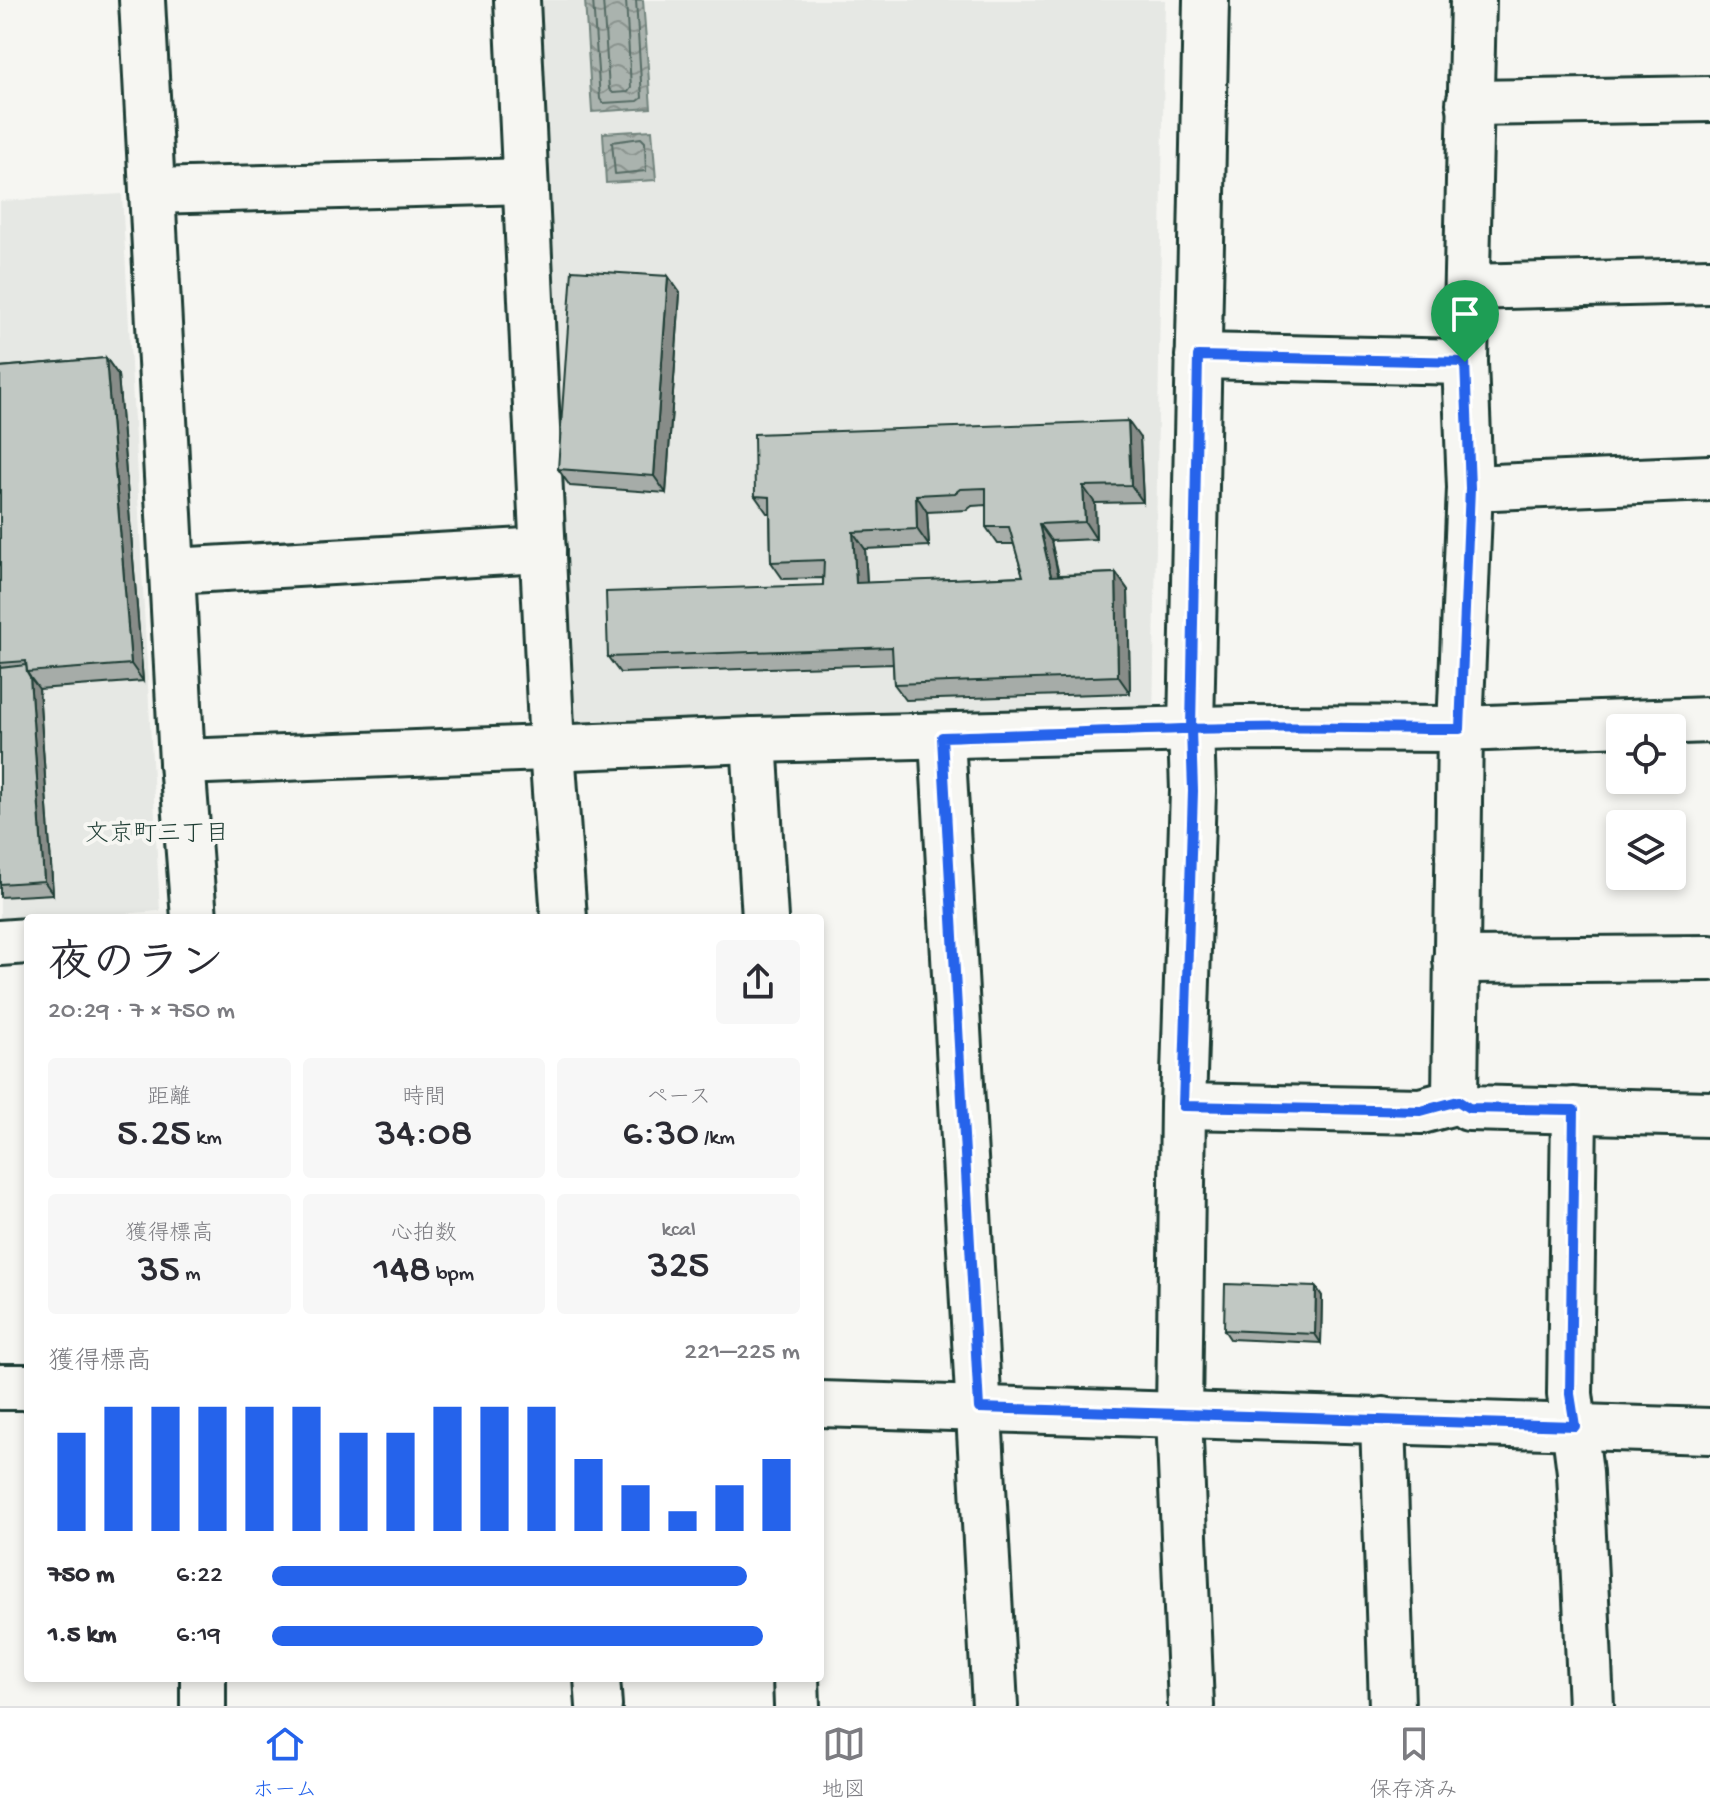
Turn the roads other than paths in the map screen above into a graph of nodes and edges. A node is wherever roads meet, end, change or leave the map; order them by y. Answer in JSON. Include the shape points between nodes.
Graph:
{"nodes":[{"id":1,"x":142,"y":0,"type":"edge"},
{"id":2,"x":517,"y":0,"type":"edge"},
{"id":3,"x":1206,"y":0,"type":"edge"},
{"id":4,"x":1473,"y":0,"type":"edge"},
{"id":5,"x":1710,"y":99,"type":"edge"},
{"id":6,"x":1469,"y":103,"type":"junction"},
{"id":7,"x":525,"y":181,"type":"junction"},
{"id":8,"x":152,"y":191,"type":"junction"},
{"id":9,"x":1710,"y":281,"type":"edge"},
{"id":10,"x":1468,"y":287,"type":"junction"},
{"id":11,"x":1198,"y":356,"type":"junction"},
{"id":12,"x":1465,"y":362,"type":"junction"},
{"id":13,"x":1710,"y":478,"type":"edge"},
{"id":14,"x":1470,"y":488,"type":"junction"},
{"id":15,"x":543,"y":550,"type":"junction"},
{"id":16,"x":173,"y":571,"type":"junction"},
{"id":17,"x":1710,"y":720,"type":"edge"},
{"id":18,"x":1191,"y":729,"type":"junction"},
{"id":19,"x":1460,"y":729,"type":"junction"},
{"id":20,"x":942,"y":737,"type":"junction"},
{"id":21,"x":754,"y":740,"type":"junction"},
{"id":22,"x":552,"y":749,"type":"junction"},
{"id":23,"x":182,"y":762,"type":"junction"},
{"id":24,"x":194,"y":914,"type":"edge"},
{"id":25,"x":564,"y":914,"type":"edge"},
{"id":26,"x":765,"y":914,"type":"edge"},
{"id":27,"x":24,"y":941,"type":"edge"},
{"id":28,"x":0,"y":943,"type":"edge"},
{"id":29,"x":1710,"y":958,"type":"edge"},
{"id":30,"x":1456,"y":960,"type":"junction"},
{"id":31,"x":1458,"y":1101,"type":"junction"},
{"id":32,"x":1183,"y":1106,"type":"junction"},
{"id":33,"x":1574,"y":1110,"type":"junction"},
{"id":34,"x":1710,"y":1114,"type":"edge"},
{"id":35,"x":0,"y":1387,"type":"edge"},
{"id":36,"x":24,"y":1387,"type":"edge"},
{"id":37,"x":824,"y":1404,"type":"edge"},
{"id":38,"x":979,"y":1408,"type":"junction"},
{"id":39,"x":1179,"y":1415,"type":"junction"},
{"id":40,"x":1383,"y":1420,"type":"junction"},
{"id":41,"x":1575,"y":1426,"type":"junction"},
{"id":42,"x":1710,"y":1431,"type":"edge"},
{"id":43,"x":203,"y":1682,"type":"edge"},
{"id":44,"x":597,"y":1682,"type":"edge"},
{"id":45,"x":796,"y":1682,"type":"edge"},
{"id":46,"x":203,"y":1706,"type":"edge"},
{"id":47,"x":599,"y":1706,"type":"edge"},
{"id":48,"x":797,"y":1706,"type":"edge"},
{"id":49,"x":995,"y":1706,"type":"edge"},
{"id":50,"x":1191,"y":1706,"type":"edge"},
{"id":51,"x":1392,"y":1706,"type":"edge"},
{"id":52,"x":1591,"y":1706,"type":"edge"}],
"edges":[{"from":1,"to":8,"type":"street"},
{"from":2,"to":7,"type":"street"},
{"from":3,"to":11,"type":"street"},
{"from":4,"to":6,"type":"street"},
{"from":5,"to":6,"type":"street"},
{"from":6,"to":10,"type":"street"},
{"from":7,"to":8,"type":"street"},
{"from":7,"to":15,"type":"street"},
{"from":8,"to":16,"type":"street"},
{"from":9,"to":10,"type":"street"},
{"from":10,"to":12,"type":"street"},
{"from":11,"to":12,"type":"street"},
{"from":11,"to":18,"type":"street"},
{"from":12,"to":14,"type":"street"},
{"from":13,"to":14,"type":"street"},
{"from":14,"to":19,"type":"street"},
{"from":15,"to":16,"type":"street"},
{"from":15,"to":22,"type":"street"},
{"from":16,"to":23,"type":"street"},
{"from":17,"to":19,"type":"street"},
{"from":18,"to":19,"type":"street"},
{"from":18,"to":20,"type":"street"},
{"from":18,"to":32,"type":"street"},
{"from":19,"to":30,"type":"street"},
{"from":20,"to":21,"type":"street"},
{"from":20,"to":38,"type":"street"},
{"from":21,"to":22,"type":"street"},
{"from":21,"to":26,"type":"street"},
{"from":22,"to":23,"type":"street"},
{"from":22,"to":25,"type":"street"},
{"from":23,"to":24,"type":"street"},
{"from":27,"to":28,"type":"street"},
{"from":29,"to":30,"type":"street"},
{"from":30,"to":31,"type":"street"},
{"from":31,"to":32,"type":"street","via":[[1421,1111]]},
{"from":31,"to":33,"type":"street","via":[[1469,1108]]},
{"from":32,"to":39,"type":"street"},
{"from":33,"to":34,"type":"street"},
{"from":33,"to":41,"type":"street","via":[[1570,1394]]},
{"from":35,"to":36,"type":"street"},
{"from":37,"to":38,"type":"street"},
{"from":38,"to":39,"type":"street"},
{"from":38,"to":49,"type":"street"},
{"from":39,"to":40,"type":"street"},
{"from":39,"to":50,"type":"street"},
{"from":40,"to":41,"type":"street"},
{"from":40,"to":51,"type":"street"},
{"from":41,"to":42,"type":"street"},
{"from":41,"to":52,"type":"street"},
{"from":43,"to":46,"type":"street"},
{"from":44,"to":47,"type":"street"},
{"from":45,"to":48,"type":"street"}]}
